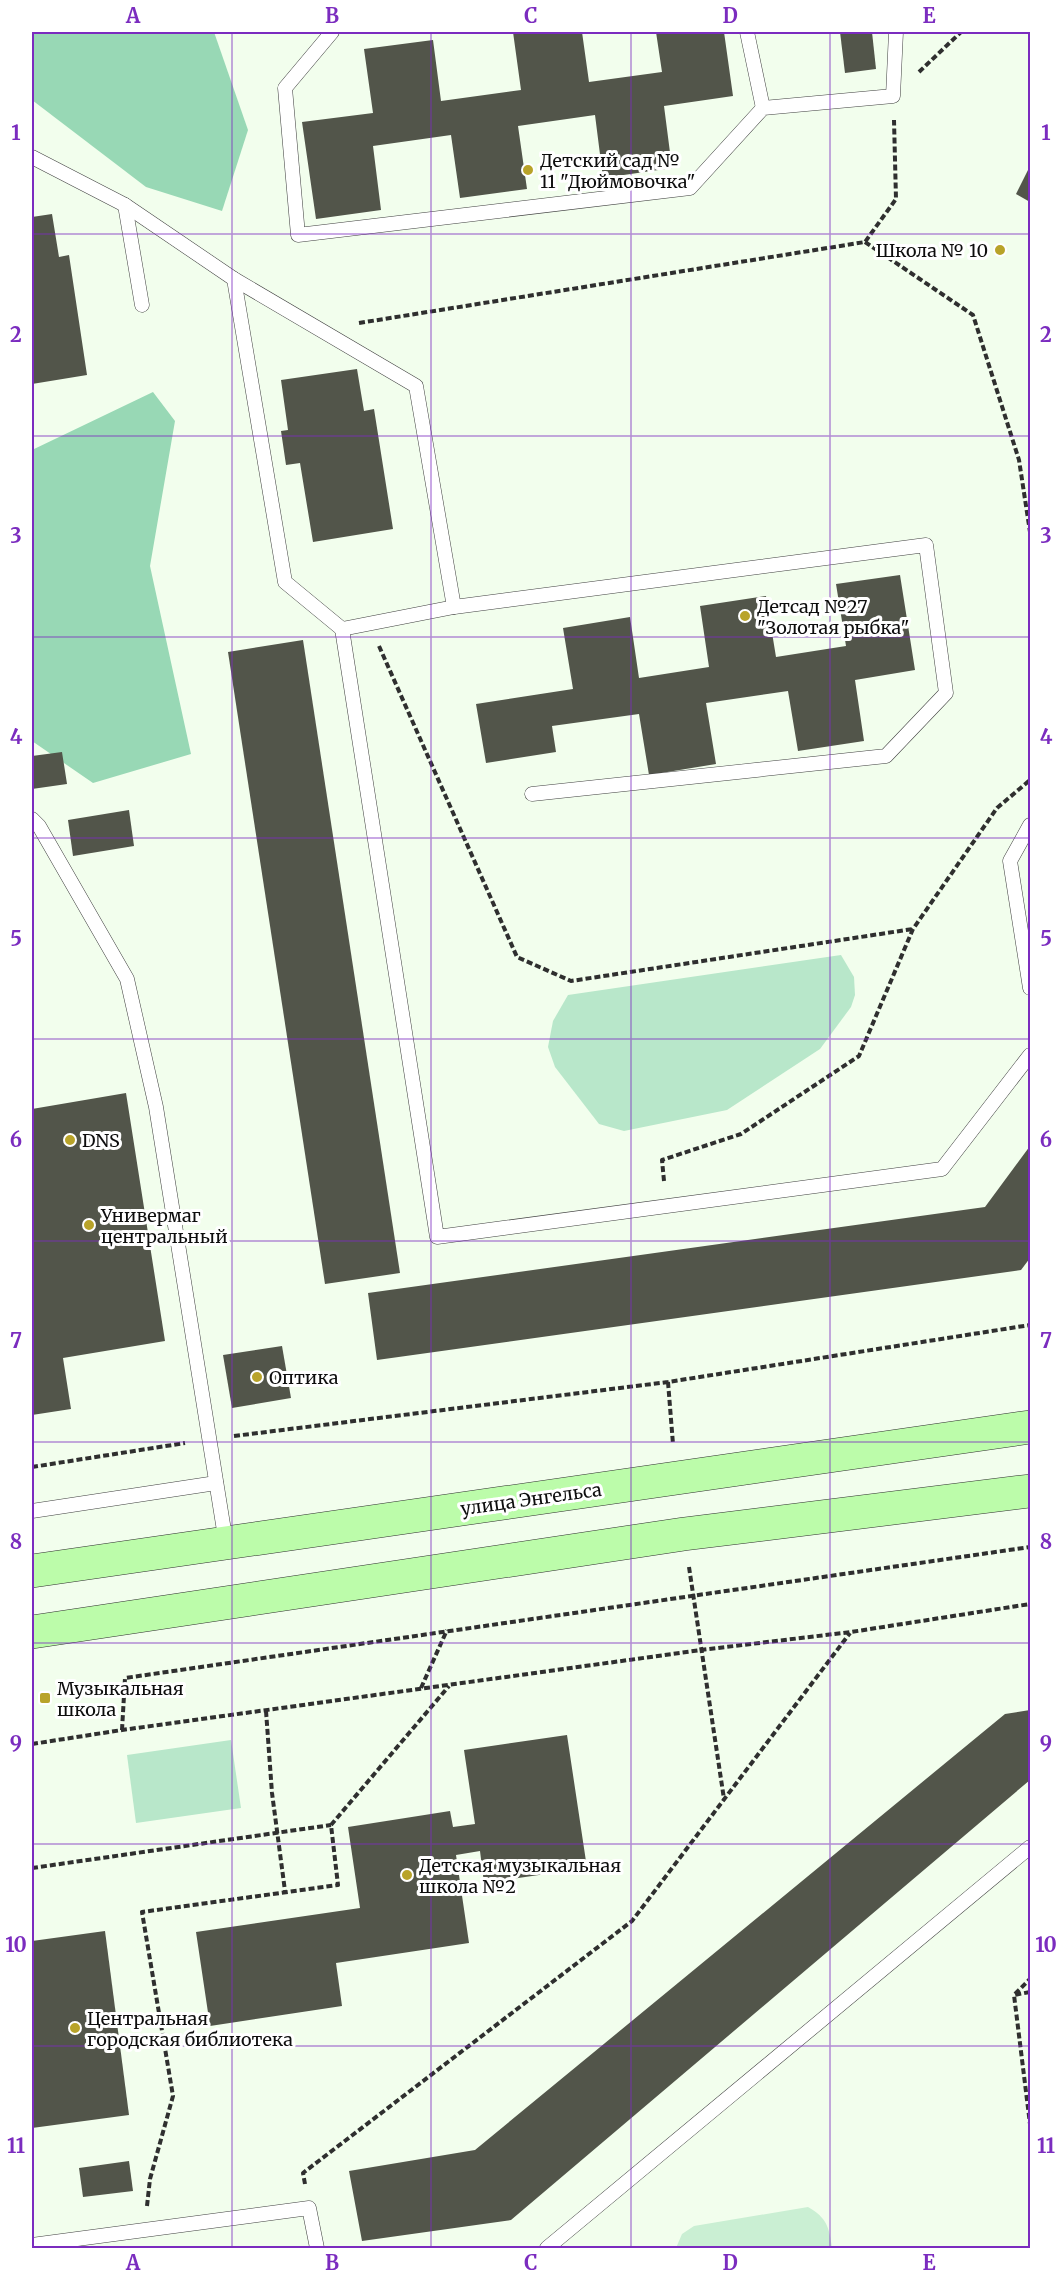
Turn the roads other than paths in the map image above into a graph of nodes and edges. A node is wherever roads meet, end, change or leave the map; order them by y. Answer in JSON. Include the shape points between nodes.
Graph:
{"nodes":[{"id":1,"x":332,"y":32,"type":"edge"},
{"id":2,"x":747,"y":32,"type":"edge"},
{"id":3,"x":896,"y":32,"type":"edge"},
{"id":4,"x":763,"y":108,"type":"junction"},
{"id":5,"x":32,"y":157,"type":"edge"},
{"id":6,"x":125,"y":205,"type":"junction"},
{"id":7,"x":234,"y":279,"type":"junction"},
{"id":8,"x":142,"y":305,"type":"dead end"},
{"id":9,"x":454,"y":607,"type":"junction"},
{"id":10,"x":342,"y":629,"type":"junction"},
{"id":11,"x":532,"y":794,"type":"dead end"},
{"id":12,"x":32,"y":819,"type":"edge"},
{"id":13,"x":1030,"y":825,"type":"edge"},
{"id":14,"x":1030,"y":988,"type":"edge"},
{"id":15,"x":1030,"y":1055,"type":"edge"},
{"id":16,"x":1030,"y":1427,"type":"edge"},
{"id":17,"x":216,"y":1482,"type":"junction"},
{"id":18,"x":1030,"y":1491,"type":"edge"},
{"id":19,"x":32,"y":1511,"type":"edge"},
{"id":20,"x":226,"y":1543,"type":"junction"},
{"id":21,"x":32,"y":1571,"type":"edge"},
{"id":22,"x":32,"y":1632,"type":"edge"},
{"id":23,"x":1030,"y":1847,"type":"edge"},
{"id":24,"x":32,"y":2245,"type":"edge"},
{"id":25,"x":316,"y":2248,"type":"edge"},
{"id":26,"x":547,"y":2248,"type":"edge"}],
"edges":[{"from":1,"to":4,"type":"lane","via":[[285,88],[298,235],[690,188]]},
{"from":2,"to":4,"type":"lane"},
{"from":3,"to":4,"type":"lane","via":[[893,96]]},
{"from":5,"to":6,"type":"lane"},
{"from":6,"to":7,"type":"lane"},
{"from":6,"to":8,"type":"lane"},
{"from":7,"to":9,"type":"lane","via":[[416,386]]},
{"from":7,"to":10,"type":"lane","via":[[285,582]]},
{"from":9,"to":10,"type":"lane"},
{"from":9,"to":11,"type":"lane","via":[[926,545],[946,693],[886,756]]},
{"from":10,"to":15,"type":"lane","via":[[437,1237],[942,1169]]},
{"from":12,"to":17,"type":"lane","via":[[126,979],[156,1107]]},
{"from":13,"to":14,"type":"lane","via":[[1010,861]]},
{"from":16,"to":20,"type":"main road","name":"улица Энгельса"},
{"from":17,"to":19,"type":"lane"},
{"from":17,"to":20,"type":"lane"},
{"from":18,"to":22,"type":"main road","via":[[684,1534]]},
{"from":20,"to":21,"type":"main road","name":"улица Энгельса"},
{"from":23,"to":26,"type":"lane"},
{"from":24,"to":25,"type":"lane","via":[[309,2208]]}]}
